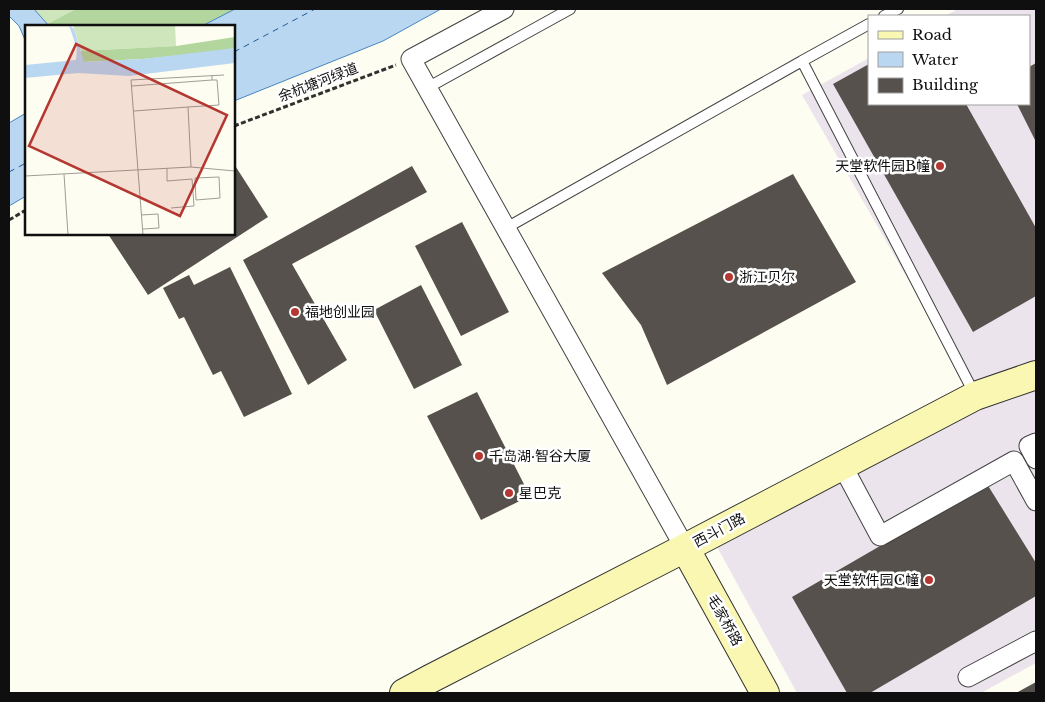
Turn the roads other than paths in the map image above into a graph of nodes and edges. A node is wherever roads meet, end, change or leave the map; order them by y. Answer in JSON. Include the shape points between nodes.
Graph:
{"nodes":[{"id":1,"x":504,"y":9,"type":"edge"},
{"id":2,"x":570,"y":9,"type":"edge"},
{"id":3,"x":898,"y":9,"type":"edge"},
{"id":4,"x":886,"y":15,"type":"edge"},
{"id":5,"x":868,"y":25,"type":"edge"},
{"id":6,"x":802,"y":60,"type":"junction"},
{"id":7,"x":427,"y":88,"type":"junction"},
{"id":8,"x":506,"y":228,"type":"junction"},
{"id":9,"x":1036,"y":375,"type":"edge"},
{"id":10,"x":975,"y":396,"type":"junction"},
{"id":11,"x":1036,"y":443,"type":"edge"},
{"id":12,"x":1036,"y":459,"type":"edge"},
{"id":13,"x":842,"y":466,"type":"junction"},
{"id":14,"x":1036,"y":501,"type":"edge"},
{"id":15,"x":685,"y":548,"type":"junction"},
{"id":16,"x":1036,"y":641,"type":"edge"},
{"id":17,"x":968,"y":677,"type":"dead end"},
{"id":18,"x":404,"y":693,"type":"edge"},
{"id":19,"x":765,"y":693,"type":"edge"}],
"edges":[{"from":1,"to":7,"type":"street","via":[[411,59]]},
{"from":2,"to":7,"type":"lane"},
{"from":3,"to":4,"type":"lane"},
{"from":5,"to":6,"type":"lane"},
{"from":6,"to":8,"type":"lane"},
{"from":6,"to":10,"type":"lane"},
{"from":7,"to":8,"type":"street"},
{"from":8,"to":15,"type":"street"},
{"from":9,"to":10,"type":"street","name":"西斗门路"},
{"from":10,"to":13,"type":"street","name":"西斗门路"},
{"from":11,"to":12,"type":"street","via":[[1029,446]]},
{"from":13,"to":14,"type":"street","via":[[880,536],[1014,460]]},
{"from":13,"to":15,"type":"street","name":"西斗门路"},
{"from":15,"to":18,"type":"street","name":"西斗门路"},
{"from":15,"to":19,"type":"street","name":"毛家桥路"},
{"from":16,"to":17,"type":"street"}]}
